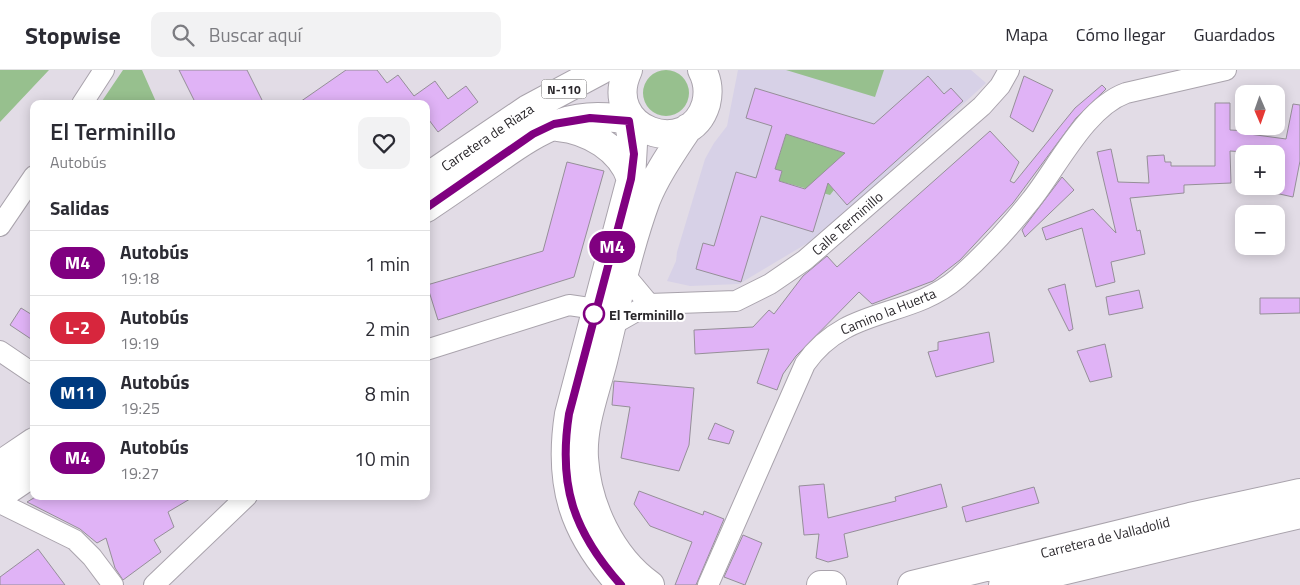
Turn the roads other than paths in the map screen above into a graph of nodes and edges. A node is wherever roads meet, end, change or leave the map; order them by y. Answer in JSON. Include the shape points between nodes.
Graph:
{"nodes":[{"id":1,"x":104,"y":70,"type":"edge"},
{"id":2,"x":601,"y":70,"type":"edge"},
{"id":3,"x":628,"y":70,"type":"edge"},
{"id":4,"x":702,"y":70,"type":"edge"},
{"id":5,"x":1009,"y":70,"type":"edge"},
{"id":6,"x":1226,"y":70,"type":"edge"},
{"id":7,"x":85,"y":100,"type":"edge"},
{"id":8,"x":630,"y":118,"type":"junction"},
{"id":9,"x":688,"y":128,"type":"junction"},
{"id":10,"x":540,"y":131,"type":"junction"},
{"id":11,"x":430,"y":175,"type":"edge"},
{"id":12,"x":631,"y":179,"type":"junction"},
{"id":13,"x":30,"y":182,"type":"edge"},
{"id":14,"x":430,"y":205,"type":"edge"},
{"id":15,"x":0,"y":226,"type":"edge"},
{"id":16,"x":624,"y":274,"type":"junction"},
{"id":17,"x":649,"y":304,"type":"junction"},
{"id":18,"x":604,"y":317,"type":"junction"},
{"id":19,"x":430,"y":349,"type":"edge"},
{"id":20,"x":0,"y":350,"type":"edge"},
{"id":21,"x":30,"y":371,"type":"edge"},
{"id":22,"x":30,"y":445,"type":"edge"},
{"id":23,"x":0,"y":466,"type":"edge"},
{"id":24,"x":30,"y":475,"type":"edge"},
{"id":25,"x":1300,"y":493,"type":"edge"},
{"id":26,"x":0,"y":495,"type":"edge"},
{"id":27,"x":243,"y":500,"type":"edge"},
{"id":28,"x":0,"y":503,"type":"edge"},
{"id":29,"x":1300,"y":514,"type":"edge"},
{"id":30,"x":113,"y":585,"type":"edge"},
{"id":31,"x":154,"y":585,"type":"edge"},
{"id":32,"x":620,"y":585,"type":"edge"},
{"id":33,"x":650,"y":585,"type":"edge"},
{"id":34,"x":708,"y":585,"type":"edge"},
{"id":35,"x":821,"y":585,"type":"edge"},
{"id":36,"x":832,"y":585,"type":"edge"},
{"id":37,"x":912,"y":585,"type":"edge"},
{"id":38,"x":1003,"y":585,"type":"edge"}],
"edges":[{"from":1,"to":7,"type":"street"},
{"from":2,"to":11,"type":"highway","name":"Carretera de Riaza","number":"N-110","via":[[528,109]]},
{"from":3,"to":8,"type":"highway","via":[[622,90]]},
{"from":4,"to":9,"type":"highway","via":[[708,88],[707,101],[702,114]]},
{"from":5,"to":17,"type":"street","name":"Calle Terminillo","via":[[989,100],[782,277],[736,301]]},
{"from":6,"to":34,"type":"street","name":"Camino la Huerta","via":[[1126,93],[1113,100],[1084,126],[1032,200],[1002,235],[957,278],[919,300],[853,323],[820,344],[804,364]]},
{"from":8,"to":9,"type":"highway","via":[[647,130],[660,134]]},
{"from":8,"to":10,"type":"highway","name":"Carretera de Riaza","number":"N-110","via":[[577,118]]},
{"from":8,"to":12,"type":"highway","via":[[634,154]]},
{"from":9,"to":16,"type":"highway","via":[[647,199]]},
{"from":10,"to":12,"type":"highway","via":[[557,127],[588,134],[611,150]]},
{"from":10,"to":14,"type":"highway","name":"Carretera de Riaza","number":"N-110"},
{"from":12,"to":18,"type":"highway"},
{"from":13,"to":15,"type":"street"},
{"from":16,"to":17,"type":"street"},
{"from":16,"to":18,"type":"highway"},
{"from":17,"to":18,"type":"street","name":"Calle Terminillo"},
{"from":18,"to":19,"type":"street","via":[[569,305]]},
{"from":18,"to":32,"type":"highway","via":[[569,414],[565,440],[567,487],[594,555]]},
{"from":18,"to":33,"type":"highway","via":[[585,439],[586,470],[591,497],[610,541],[624,561]]},
{"from":20,"to":21,"type":"street"},
{"from":22,"to":23,"type":"highway"},
{"from":24,"to":26,"type":"highway"},
{"from":25,"to":37,"type":"highway","name":"Carretera de Valladolid"},
{"from":27,"to":31,"type":"street"},
{"from":28,"to":30,"type":"street","via":[[75,540],[92,556]]},
{"from":29,"to":38,"type":"highway","name":"Carretera de Valladolid"},
{"from":35,"to":36,"type":"highway"}]}
